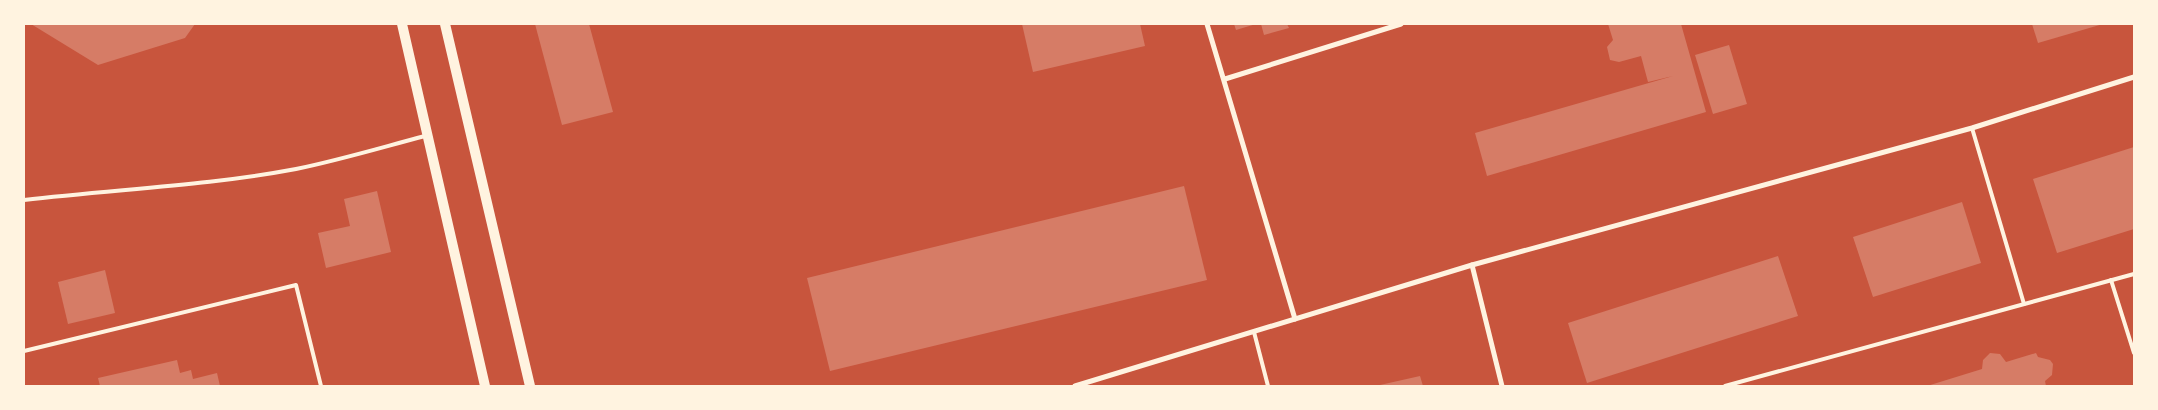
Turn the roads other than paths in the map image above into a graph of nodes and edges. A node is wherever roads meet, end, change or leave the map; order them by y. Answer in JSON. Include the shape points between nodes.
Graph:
{"nodes":[{"id":1,"x":402,"y":24,"type":"edge"},
{"id":2,"x":445,"y":24,"type":"edge"},
{"id":3,"x":1207,"y":24,"type":"edge"},
{"id":4,"x":1402,"y":24,"type":"edge"},
{"id":5,"x":2134,"y":76,"type":"edge"},
{"id":6,"x":1225,"y":80,"type":"junction"},
{"id":7,"x":1972,"y":128,"type":"junction"},
{"id":8,"x":428,"y":135,"type":"junction"},
{"id":9,"x":24,"y":200,"type":"edge"},
{"id":10,"x":1472,"y":265,"type":"junction"},
{"id":11,"x":2134,"y":274,"type":"edge"},
{"id":12,"x":2111,"y":280,"type":"junction"},
{"id":13,"x":2024,"y":304,"type":"junction"},
{"id":14,"x":1295,"y":319,"type":"junction"},
{"id":15,"x":1254,"y":332,"type":"junction"},
{"id":16,"x":24,"y":352,"type":"edge"},
{"id":17,"x":2134,"y":353,"type":"edge"},
{"id":18,"x":321,"y":386,"type":"edge"},
{"id":19,"x":485,"y":386,"type":"edge"},
{"id":20,"x":530,"y":386,"type":"edge"},
{"id":21,"x":1075,"y":386,"type":"edge"},
{"id":22,"x":1268,"y":386,"type":"edge"},
{"id":23,"x":1502,"y":386,"type":"edge"},
{"id":24,"x":1725,"y":386,"type":"edge"}],
"edges":[{"from":1,"to":8,"type":"main road"},
{"from":2,"to":20,"type":"main road"},
{"from":3,"to":6,"type":"street"},
{"from":4,"to":6,"type":"street"},
{"from":5,"to":7,"type":"street"},
{"from":6,"to":14,"type":"street"},
{"from":7,"to":10,"type":"street"},
{"from":7,"to":13,"type":"lane"},
{"from":8,"to":9,"type":"lane","via":[[288,170],[194,184]]},
{"from":8,"to":19,"type":"main road"},
{"from":10,"to":14,"type":"street"},
{"from":10,"to":23,"type":"street"},
{"from":11,"to":12,"type":"lane"},
{"from":12,"to":13,"type":"lane"},
{"from":12,"to":17,"type":"lane"},
{"from":13,"to":24,"type":"lane"},
{"from":14,"to":15,"type":"street"},
{"from":15,"to":21,"type":"street"},
{"from":15,"to":22,"type":"lane"},
{"from":16,"to":18,"type":"lane","via":[[296,286]]}]}
